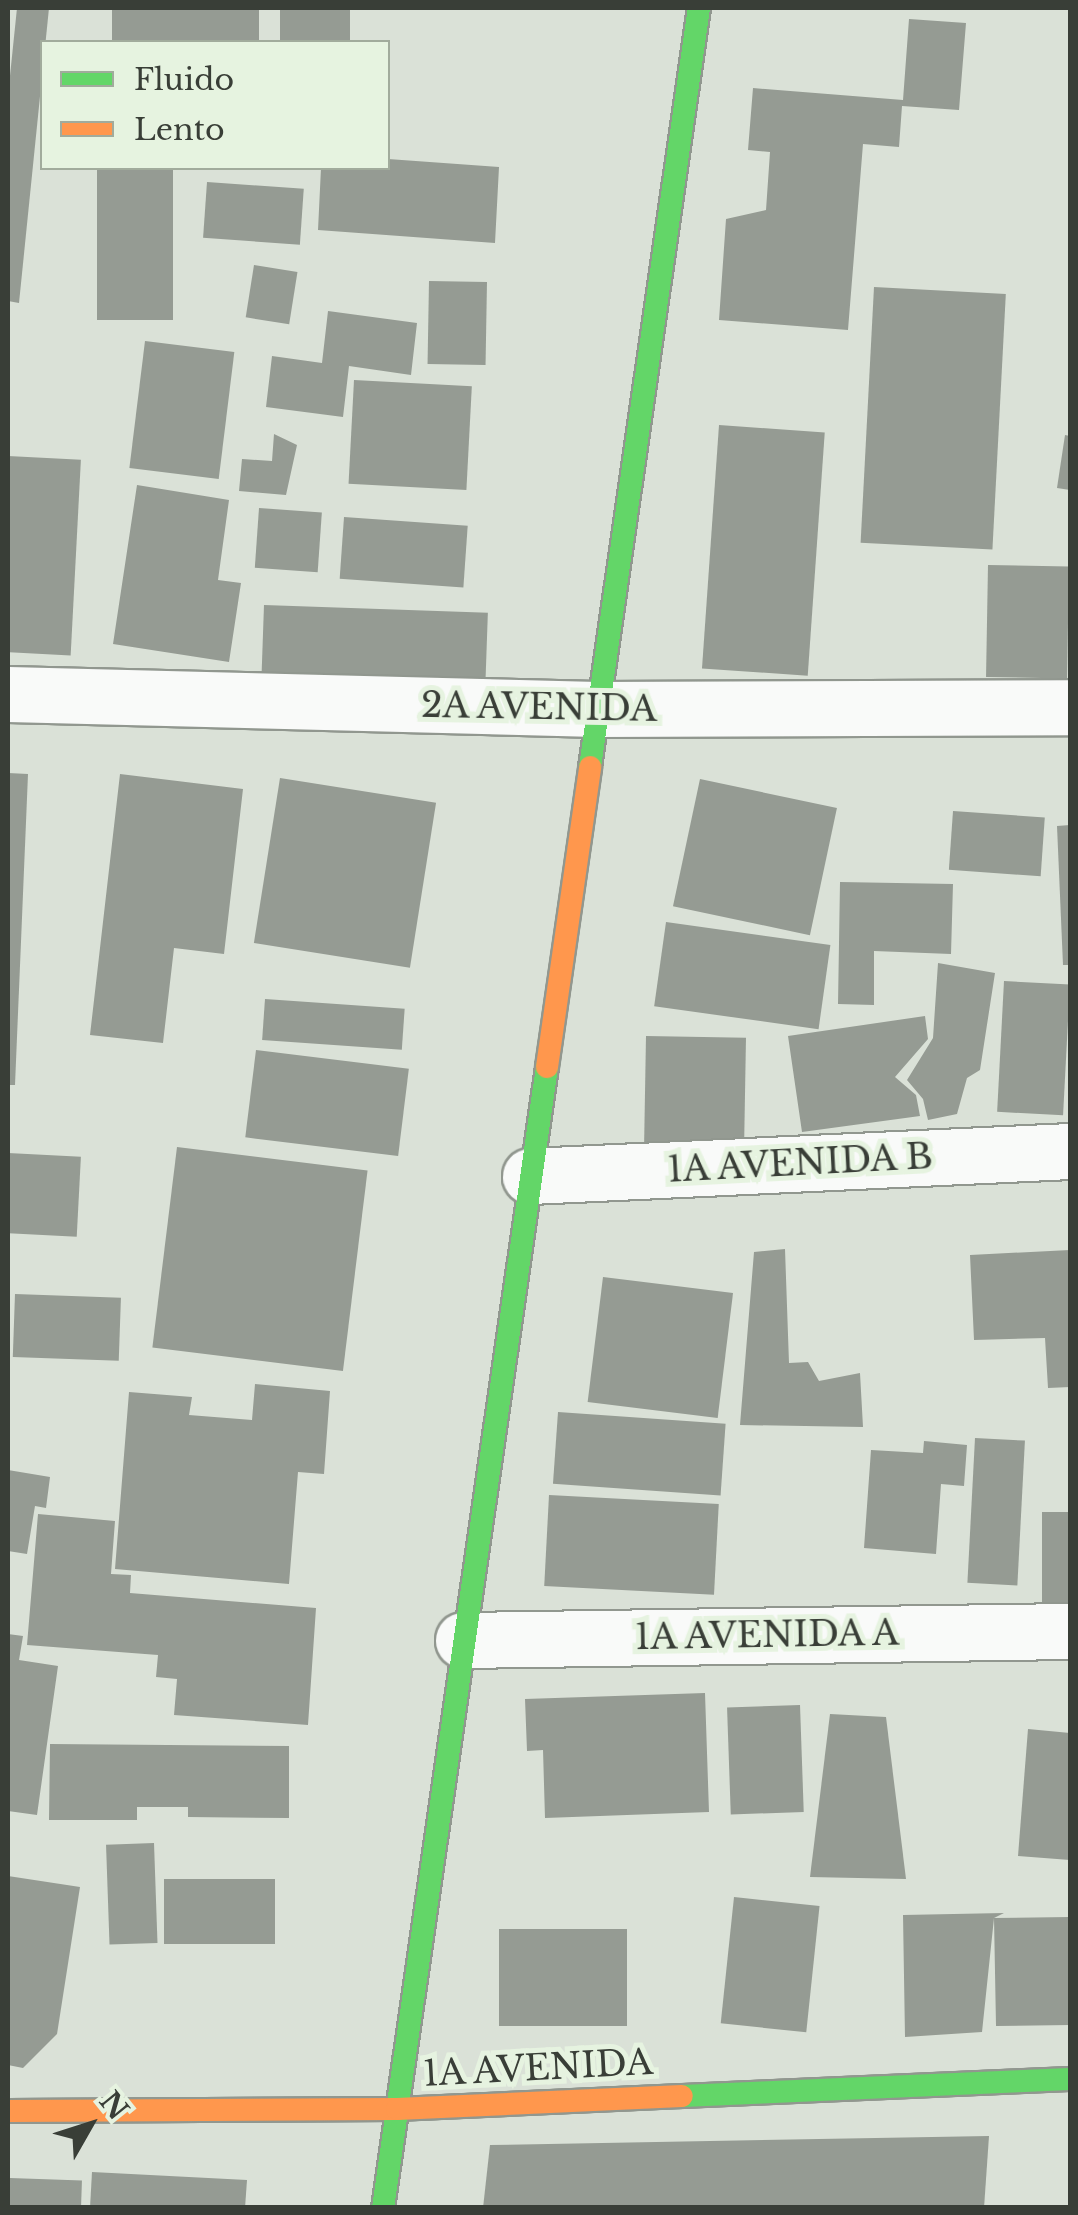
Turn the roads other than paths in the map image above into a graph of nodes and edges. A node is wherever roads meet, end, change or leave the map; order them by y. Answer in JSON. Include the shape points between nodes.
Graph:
{"nodes":[{"id":1,"x":699,"y":8,"type":"edge"},
{"id":2,"x":8,"y":694,"type":"edge"},
{"id":3,"x":1070,"y":707,"type":"edge"},
{"id":4,"x":598,"y":709,"type":"junction"},
{"id":5,"x":1070,"y":1150,"type":"edge"},
{"id":6,"x":530,"y":1176,"type":"junction"},
{"id":7,"x":1070,"y":1630,"type":"edge"},
{"id":8,"x":464,"y":1640,"type":"junction"},
{"id":9,"x":1070,"y":2080,"type":"edge"},
{"id":10,"x":397,"y":2109,"type":"junction"},
{"id":11,"x":8,"y":2111,"type":"edge"},
{"id":12,"x":383,"y":2208,"type":"edge"}],
"edges":[{"from":1,"to":4,"type":"main road"},
{"from":2,"to":4,"type":"street","name":"2A AVENIDA"},
{"from":3,"to":4,"type":"street","name":"2A AVENIDA"},
{"from":4,"to":6,"type":"main road"},
{"from":5,"to":6,"type":"street","name":"1A AVENIDA B"},
{"from":6,"to":8,"type":"main road"},
{"from":7,"to":8,"type":"street","name":"1A AVENIDA A"},
{"from":8,"to":10,"type":"main road"},
{"from":9,"to":10,"type":"main road","name":"1A AVENIDA"},
{"from":10,"to":11,"type":"main road","name":"1A AVENIDA"},
{"from":10,"to":12,"type":"main road"}]}
